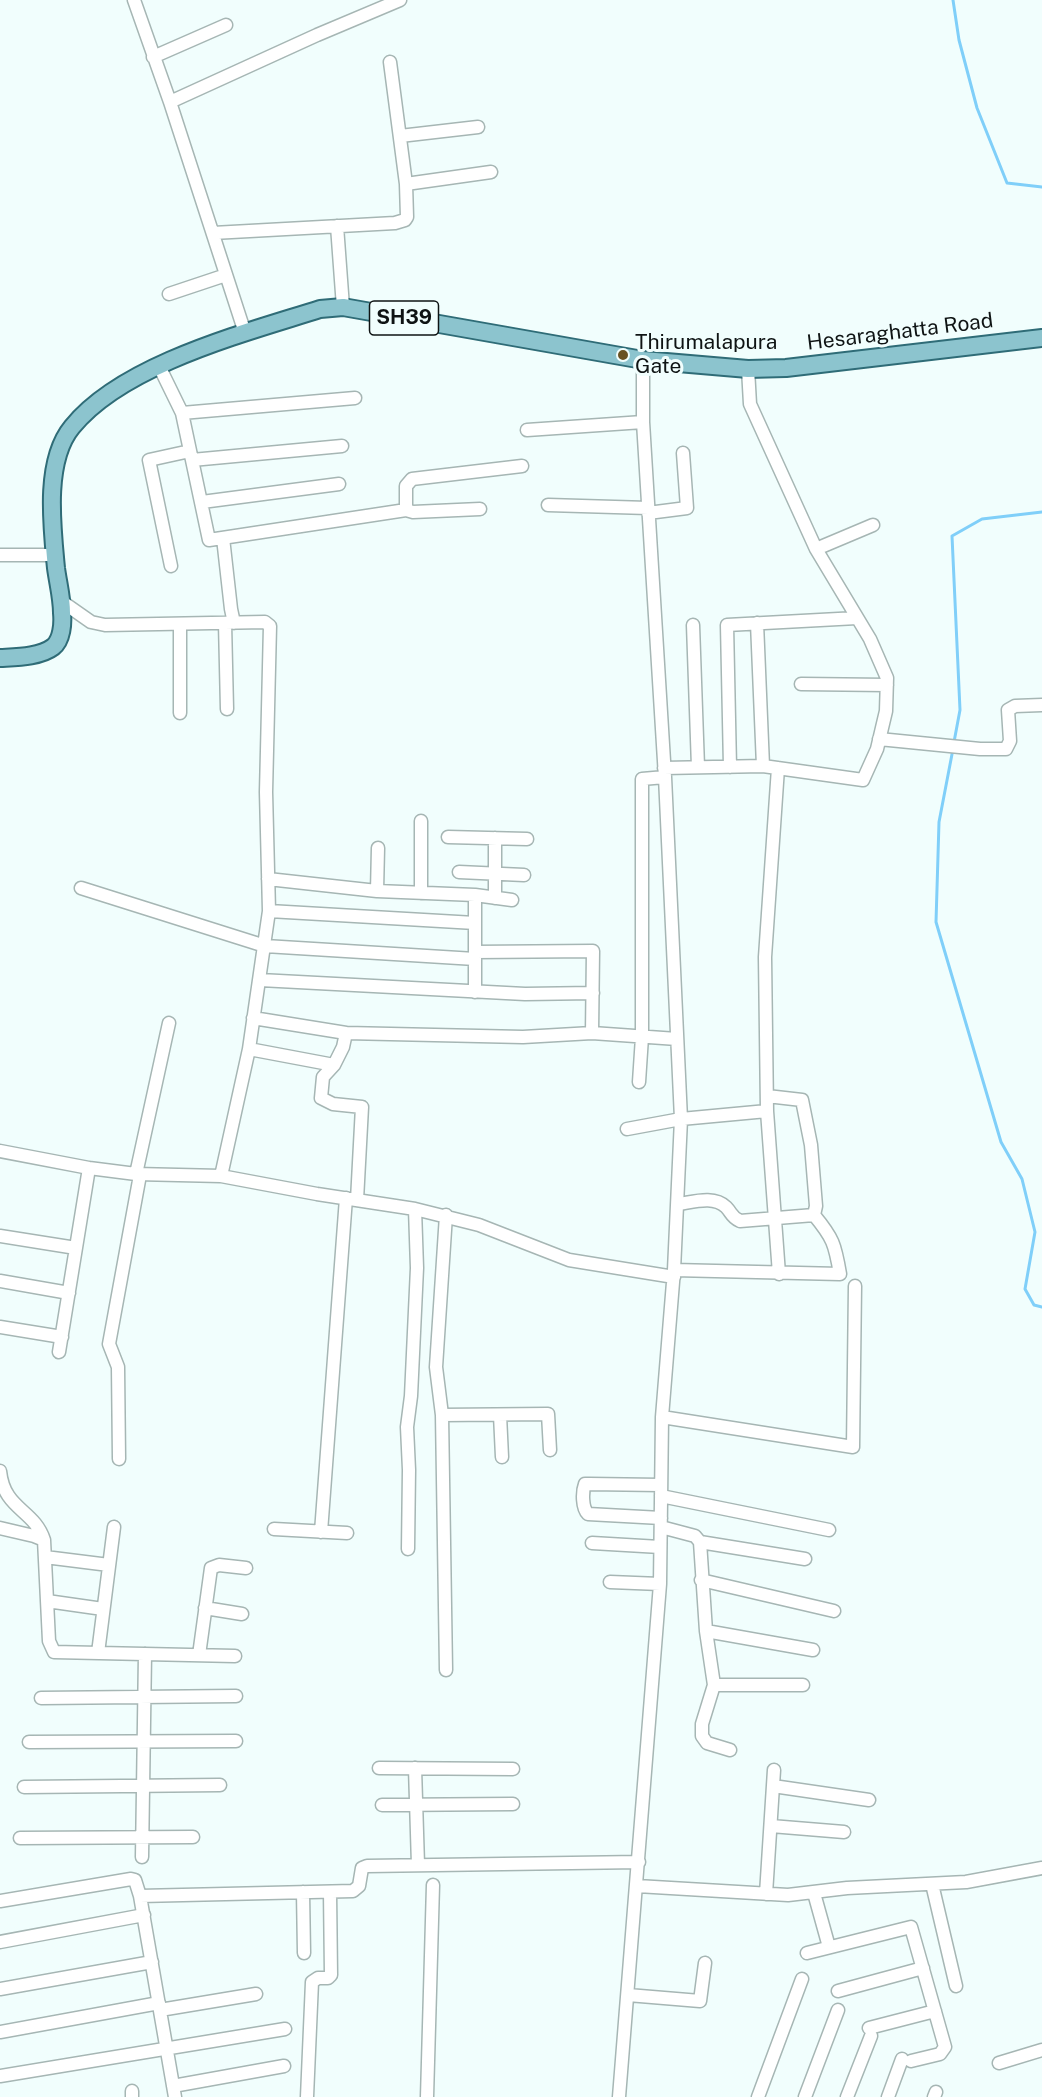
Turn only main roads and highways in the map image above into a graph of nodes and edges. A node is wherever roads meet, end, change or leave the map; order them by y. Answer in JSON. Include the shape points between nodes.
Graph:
{"nodes":[{"id":1,"x":1042,"y":338,"type":"edge"},
{"id":2,"x":0,"y":658,"type":"edge"}],
"edges":[{"from":1,"to":2,"type":"main road","name":"Hesaraghatta Road","number":"SH39","via":[[748,369],[643,360],[343,307],[320,309],[180,356],[98,402],[72,427],[58,455],[52,503],[62,613],[59,640],[43,651]]}]}
